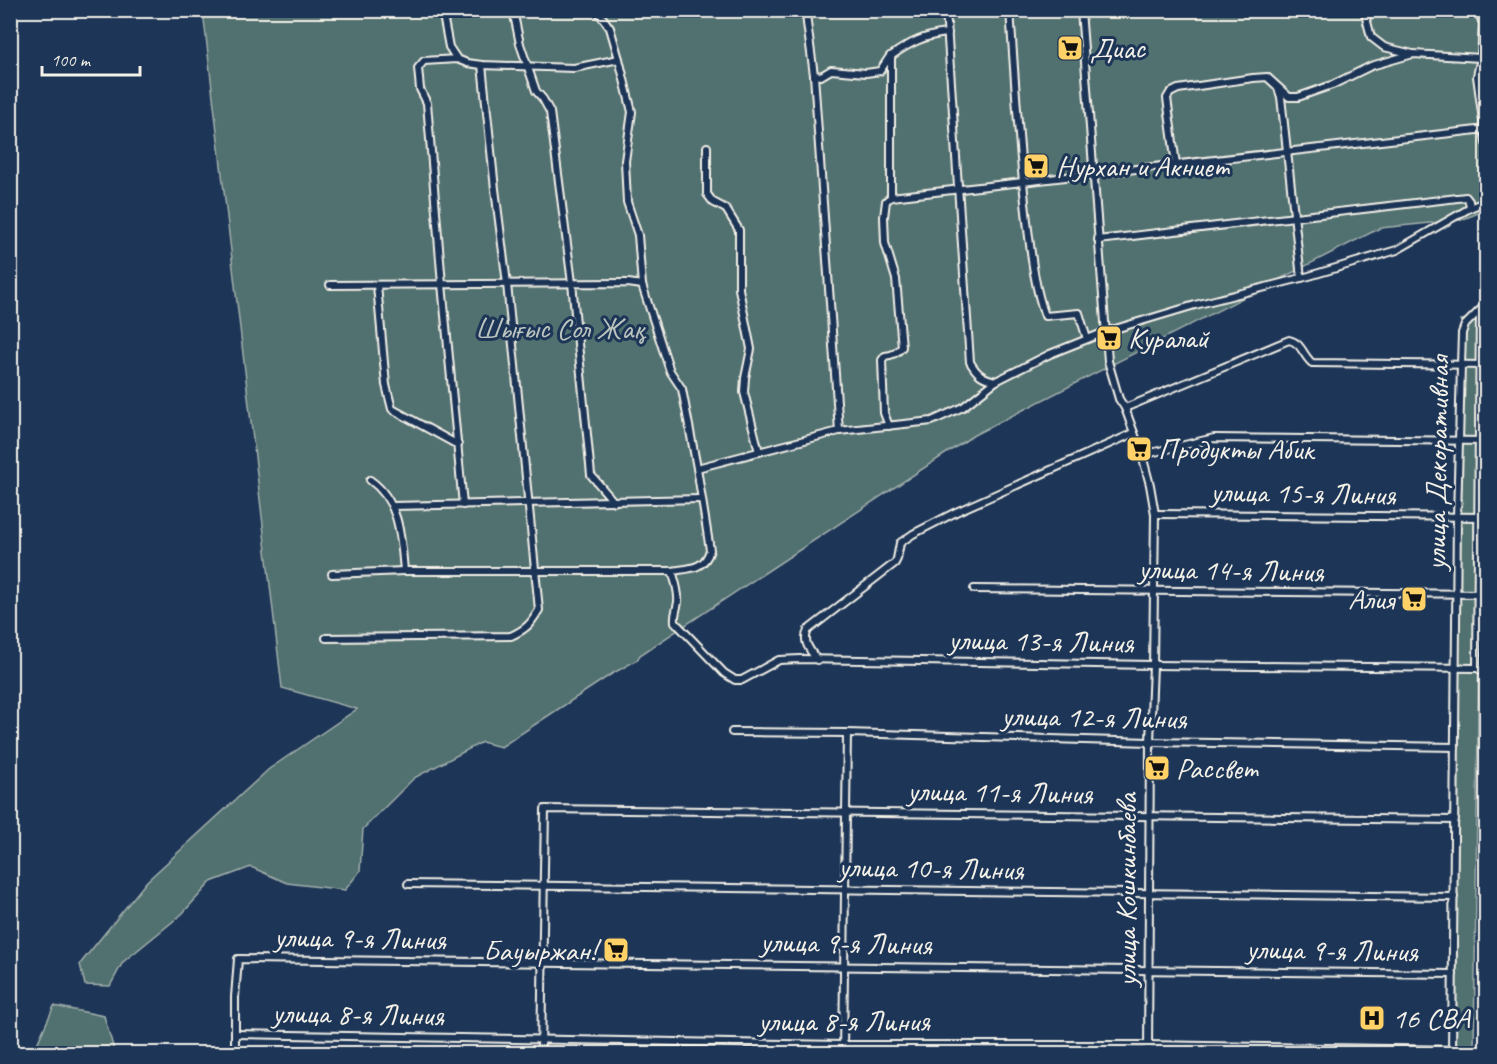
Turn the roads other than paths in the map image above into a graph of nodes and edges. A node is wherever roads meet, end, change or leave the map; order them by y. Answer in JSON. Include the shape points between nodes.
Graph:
{"nodes":[{"id":1,"x":442,"y":10,"type":"edge"},
{"id":2,"x":513,"y":10,"type":"edge"},
{"id":3,"x":597,"y":10,"type":"edge"},
{"id":4,"x":806,"y":10,"type":"edge"},
{"id":5,"x":946,"y":10,"type":"edge"},
{"id":6,"x":1010,"y":10,"type":"edge"},
{"id":7,"x":1081,"y":10,"type":"edge"},
{"id":8,"x":1364,"y":10,"type":"edge"},
{"id":9,"x":1478,"y":10,"type":"edge"},
{"id":10,"x":948,"y":33,"type":"junction"},
{"id":11,"x":1413,"y":54,"type":"junction"},
{"id":12,"x":891,"y":56,"type":"junction"},
{"id":13,"x":1484,"y":57,"type":"edge"},
{"id":14,"x":457,"y":59,"type":"junction"},
{"id":15,"x":620,"y":59,"type":"junction"},
{"id":16,"x":482,"y":65,"type":"junction"},
{"id":17,"x":528,"y":67,"type":"junction"},
{"id":18,"x":814,"y":75,"type":"junction"},
{"id":19,"x":1277,"y":87,"type":"junction"},
{"id":20,"x":1486,"y":129,"type":"edge"},
{"id":21,"x":1486,"y":143,"type":"edge"},
{"id":22,"x":707,"y":147,"type":"dead end"},
{"id":23,"x":1286,"y":152,"type":"junction"},
{"id":24,"x":1176,"y":165,"type":"junction"},
{"id":25,"x":1093,"y":174,"type":"junction"},
{"id":26,"x":1023,"y":182,"type":"junction"},
{"id":27,"x":959,"y":189,"type":"junction"},
{"id":28,"x":891,"y":197,"type":"junction"},
{"id":29,"x":1486,"y":201,"type":"edge"},
{"id":30,"x":1470,"y":208,"type":"junction"},
{"id":31,"x":1294,"y":218,"type":"junction"},
{"id":32,"x":1098,"y":240,"type":"junction"},
{"id":33,"x":1301,"y":278,"type":"junction"},
{"id":34,"x":442,"y":284,"type":"junction"},
{"id":35,"x":507,"y":284,"type":"junction"},
{"id":36,"x":572,"y":284,"type":"junction"},
{"id":37,"x":330,"y":285,"type":"dead end"},
{"id":38,"x":377,"y":285,"type":"junction"},
{"id":39,"x":642,"y":285,"type":"junction"},
{"id":40,"x":1486,"y":304,"type":"edge"},
{"id":41,"x":1480,"y":310,"type":"junction"},
{"id":42,"x":1105,"y":332,"type":"junction"},
{"id":43,"x":1087,"y":339,"type":"junction"},
{"id":44,"x":1461,"y":365,"type":"junction"},
{"id":45,"x":1483,"y":365,"type":"edge"},
{"id":46,"x":996,"y":381,"type":"junction"},
{"id":47,"x":1125,"y":408,"type":"junction"},
{"id":48,"x":889,"y":426,"type":"junction"},
{"id":49,"x":839,"y":431,"type":"junction"},
{"id":50,"x":1134,"y":433,"type":"junction"},
{"id":51,"x":1460,"y":441,"type":"junction"},
{"id":52,"x":1479,"y":441,"type":"junction"},
{"id":53,"x":1486,"y":441,"type":"edge"},
{"id":54,"x":458,"y":445,"type":"junction"},
{"id":55,"x":759,"y":452,"type":"junction"},
{"id":56,"x":1142,"y":455,"type":"junction"},
{"id":57,"x":697,"y":468,"type":"junction"},
{"id":58,"x":370,"y":480,"type":"dead end"},
{"id":59,"x":701,"y":500,"type":"junction"},
{"id":60,"x":614,"y":502,"type":"junction"},
{"id":61,"x":529,"y":503,"type":"junction"},
{"id":62,"x":463,"y":505,"type":"junction"},
{"id":63,"x":393,"y":506,"type":"junction"},
{"id":64,"x":1155,"y":514,"type":"junction"},
{"id":65,"x":1478,"y":517,"type":"junction"},
{"id":66,"x":1486,"y":517,"type":"edge"},
{"id":67,"x":1457,"y":518,"type":"junction"},
{"id":68,"x":535,"y":571,"type":"junction"},
{"id":69,"x":672,"y":571,"type":"junction"},
{"id":70,"x":404,"y":572,"type":"junction"},
{"id":71,"x":332,"y":574,"type":"dead end"},
{"id":72,"x":974,"y":589,"type":"dead end"},
{"id":73,"x":1154,"y":592,"type":"junction"},
{"id":74,"x":1457,"y":594,"type":"junction"},
{"id":75,"x":1477,"y":594,"type":"junction"},
{"id":76,"x":1486,"y":594,"type":"edge"},
{"id":77,"x":326,"y":638,"type":"dead end"},
{"id":78,"x":817,"y":660,"type":"junction"},
{"id":79,"x":1153,"y":665,"type":"junction"},
{"id":80,"x":1456,"y":668,"type":"junction"},
{"id":81,"x":1477,"y":668,"type":"junction"},
{"id":82,"x":1486,"y":672,"type":"edge"},
{"id":83,"x":732,"y":732,"type":"dead end"},
{"id":84,"x":848,"y":733,"type":"junction"},
{"id":85,"x":1150,"y":742,"type":"junction"},
{"id":86,"x":1455,"y":747,"type":"junction"},
{"id":87,"x":846,"y":812,"type":"junction"},
{"id":88,"x":1150,"y":817,"type":"junction"},
{"id":89,"x":1455,"y":820,"type":"junction"},
{"id":90,"x":408,"y":884,"type":"dead end"},
{"id":91,"x":543,"y":886,"type":"junction"},
{"id":92,"x":845,"y":890,"type":"junction"},
{"id":93,"x":1149,"y":894,"type":"junction"},
{"id":94,"x":1454,"y":897,"type":"junction"},
{"id":95,"x":543,"y":962,"type":"junction"},
{"id":96,"x":845,"y":966,"type":"junction"},
{"id":97,"x":1148,"y":970,"type":"junction"},
{"id":98,"x":1453,"y":974,"type":"junction"},
{"id":99,"x":235,"y":1034,"type":"junction"},
{"id":100,"x":542,"y":1040,"type":"junction"},
{"id":101,"x":843,"y":1045,"type":"junction"},
{"id":102,"x":1148,"y":1045,"type":"junction"},
{"id":103,"x":1452,"y":1052,"type":"edge"},
{"id":104,"x":235,"y":1053,"type":"edge"},
{"id":105,"x":542,"y":1053,"type":"edge"},
{"id":106,"x":843,"y":1053,"type":"edge"},
{"id":107,"x":1148,"y":1053,"type":"edge"}],
"edges":[{"from":1,"to":14,"type":"street","via":[[449,46]]},
{"from":2,"to":17,"type":"street"},
{"from":3,"to":15,"type":"street","via":[[610,28]]},
{"from":4,"to":18,"type":"street"},
{"from":5,"to":10,"type":"street"},
{"from":6,"to":26,"type":"street"},
{"from":7,"to":25,"type":"street","name":"улица Кошкинбаева"},
{"from":8,"to":11,"type":"street","via":[[1371,37],[1384,47]]},
{"from":9,"to":13,"type":"street","via":[[1483,24]]},
{"from":10,"to":12,"type":"street","via":[[922,38]]},
{"from":10,"to":27,"type":"street"},
{"from":11,"to":13,"type":"street"},
{"from":11,"to":19,"type":"street","via":[[1371,66],[1298,97],[1289,97]]},
{"from":12,"to":18,"type":"street","via":[[880,71],[831,70]]},
{"from":12,"to":28,"type":"street"},
{"from":13,"to":20,"type":"street","via":[[1477,76]]},
{"from":14,"to":16,"type":"street"},
{"from":14,"to":34,"type":"street","via":[[424,61],[418,68],[420,89],[427,103]]},
{"from":15,"to":17,"type":"street","via":[[574,68]]},
{"from":15,"to":39,"type":"street","via":[[632,112],[625,161],[627,202],[638,235]]},
{"from":16,"to":17,"type":"street"},
{"from":16,"to":35,"type":"street"},
{"from":17,"to":36,"type":"street","via":[[536,91],[550,112]]},
{"from":18,"to":49,"type":"street"},
{"from":19,"to":23,"type":"street"},
{"from":19,"to":24,"type":"street","via":[[1267,78],[1253,78],[1170,93],[1167,98]]},
{"from":20,"to":21,"type":"street"},
{"from":20,"to":23,"type":"street"},
{"from":22,"to":55,"type":"street","via":[[708,194],[726,209],[739,230],[739,289],[751,349],[744,392]]},
{"from":23,"to":24,"type":"street"},
{"from":23,"to":31,"type":"street"},
{"from":24,"to":25,"type":"street"},
{"from":25,"to":26,"type":"street"},
{"from":25,"to":32,"type":"street","name":"улица Кошкинбаева"},
{"from":26,"to":27,"type":"street"},
{"from":26,"to":43,"type":"street","via":[[1031,255],[1045,316],[1079,313]]},
{"from":27,"to":28,"type":"street"},
{"from":27,"to":46,"type":"street","via":[[970,362],[976,373]]},
{"from":28,"to":48,"type":"street","via":[[886,201],[885,243],[896,279],[902,347],[882,360],[884,413]]},
{"from":29,"to":30,"type":"street"},
{"from":30,"to":31,"type":"street","via":[[1466,197]]},
{"from":30,"to":33,"type":"street","via":[[1397,250]]},
{"from":31,"to":32,"type":"street"},
{"from":31,"to":33,"type":"street"},
{"from":32,"to":42,"type":"street","name":"улица Кошкинбаева"},
{"from":33,"to":42,"type":"street","via":[[1195,304]]},
{"from":34,"to":35,"type":"street"},
{"from":34,"to":38,"type":"street"},
{"from":34,"to":54,"type":"street"},
{"from":35,"to":36,"type":"street"},
{"from":35,"to":61,"type":"street"},
{"from":36,"to":39,"type":"street"},
{"from":36,"to":60,"type":"street","via":[[591,475]]},
{"from":37,"to":38,"type":"street"},
{"from":38,"to":54,"type":"street","via":[[386,385],[392,409]]},
{"from":39,"to":57,"type":"street","via":[[670,371],[682,389]]},
{"from":40,"to":41,"type":"street"},
{"from":41,"to":44,"type":"street","name":"улица Декоративная","via":[[1462,333]]},
{"from":41,"to":45,"type":"street","name":"улица Декоративная"},
{"from":42,"to":43,"type":"street"},
{"from":42,"to":47,"type":"street","name":"улица Кошкинбаева","via":[[1108,360]]},
{"from":43,"to":46,"type":"street"},
{"from":44,"to":45,"type":"street"},
{"from":44,"to":47,"type":"street","via":[[1312,363],[1298,344],[1289,340]]},
{"from":44,"to":51,"type":"street","name":"улица Декоративная"},
{"from":45,"to":52,"type":"street","name":"улица Декоративная"},
{"from":46,"to":48,"type":"street","via":[[963,407],[932,421]]},
{"from":47,"to":50,"type":"street","name":"улица Кошкинбаева"},
{"from":48,"to":49,"type":"street"},
{"from":49,"to":55,"type":"street"},
{"from":50,"to":56,"type":"street","name":"улица Кошкинбаева"},
{"from":50,"to":78,"type":"street","via":[[912,534],[900,543],[896,563],[808,630],[805,641]]},
{"from":51,"to":52,"type":"street"},
{"from":51,"to":56,"type":"street","via":[[1214,438]]},
{"from":51,"to":67,"type":"street","name":"улица Декоративная"},
{"from":52,"to":53,"type":"street"},
{"from":52,"to":65,"type":"street","name":"улица Декоративная"},
{"from":54,"to":62,"type":"street"},
{"from":55,"to":57,"type":"street"},
{"from":56,"to":64,"type":"street","name":"улица Кошкинбаева"},
{"from":57,"to":59,"type":"street"},
{"from":58,"to":63,"type":"street"},
{"from":59,"to":60,"type":"street"},
{"from":59,"to":69,"type":"street","via":[[710,550],[707,558],[696,567]]},
{"from":60,"to":61,"type":"street"},
{"from":61,"to":62,"type":"street"},
{"from":61,"to":68,"type":"street"},
{"from":62,"to":63,"type":"street"},
{"from":63,"to":70,"type":"street"},
{"from":64,"to":67,"type":"street","name":"улица 15-я Линия"},
{"from":64,"to":73,"type":"street","name":"улица Кошкинбаева"},
{"from":65,"to":66,"type":"street","name":"улица 15-я Линия"},
{"from":65,"to":67,"type":"street","name":"улица 15-я Линия"},
{"from":65,"to":75,"type":"street","name":"улица Декоративная"},
{"from":67,"to":74,"type":"street","name":"улица Декоративная"},
{"from":68,"to":69,"type":"street"},
{"from":68,"to":70,"type":"street"},
{"from":68,"to":77,"type":"street","via":[[539,610],[524,630],[511,636]]},
{"from":69,"to":78,"type":"street","name":"улица 13-я Линия","via":[[678,601],[675,622],[735,680],[779,660]]},
{"from":70,"to":71,"type":"street"},
{"from":72,"to":73,"type":"street","name":"улица 14-я Линия"},
{"from":73,"to":74,"type":"street","name":"улица 14-я Линия"},
{"from":73,"to":79,"type":"street","name":"улица Кошкинбаева"},
{"from":74,"to":75,"type":"street","name":"улица 14-я Линия"},
{"from":74,"to":80,"type":"street","name":"улица Декоративная"},
{"from":75,"to":76,"type":"street","name":"улица 14-я Линия"},
{"from":75,"to":81,"type":"street","name":"улица Декоративная"},
{"from":78,"to":79,"type":"street","name":"улица 13-я Линия"},
{"from":79,"to":80,"type":"street","name":"улица 13-я Линия"},
{"from":79,"to":85,"type":"street","name":"улица Кошкинбаева"},
{"from":80,"to":81,"type":"street","name":"улица 13-я Линия"},
{"from":80,"to":86,"type":"street","name":"улица Декоративная"},
{"from":81,"to":82,"type":"street","name":"улица 13-я Линия"},
{"from":83,"to":84,"type":"street","name":"улица 12-я Линия"},
{"from":84,"to":85,"type":"street","name":"улица 12-я Линия"},
{"from":84,"to":87,"type":"street"},
{"from":85,"to":86,"type":"street","name":"улица 12-я Линия"},
{"from":85,"to":88,"type":"street","name":"улица Кошкинбаева"},
{"from":86,"to":89,"type":"street","name":"улица Декоративная"},
{"from":87,"to":88,"type":"street","name":"улица 11-я Линия"},
{"from":87,"to":91,"type":"street","name":"улица 11-я Линия","via":[[545,809]]},
{"from":87,"to":92,"type":"street"},
{"from":88,"to":89,"type":"street","name":"улица 11-я Линия"},
{"from":88,"to":93,"type":"street","name":"улица Кошкинбаева"},
{"from":89,"to":94,"type":"street","name":"улица Декоративная"},
{"from":90,"to":91,"type":"street","name":"улица 10-я Линия"},
{"from":91,"to":92,"type":"street","name":"улица 10-я Линия"},
{"from":91,"to":95,"type":"street"},
{"from":92,"to":93,"type":"street","name":"улица 10-я Линия"},
{"from":92,"to":96,"type":"street"},
{"from":93,"to":94,"type":"street","name":"улица 10-я Линия"},
{"from":93,"to":97,"type":"street","name":"улица Кошкинбаева"},
{"from":94,"to":98,"type":"street","name":"улица Декоративная"},
{"from":95,"to":96,"type":"street","name":"улица 9-я Линия"},
{"from":95,"to":99,"type":"street","name":"улица 9-я Линия","via":[[238,959]]},
{"from":95,"to":100,"type":"street"},
{"from":96,"to":97,"type":"street","name":"улица 9-я Линия"},
{"from":96,"to":101,"type":"street"},
{"from":97,"to":98,"type":"street","name":"улица 9-я Линия"},
{"from":97,"to":102,"type":"street","name":"улица Кошкинбаева"},
{"from":98,"to":103,"type":"street","name":"улица Декоративная"},
{"from":99,"to":100,"type":"street","name":"улица 8-я Линия"},
{"from":99,"to":104,"type":"street"},
{"from":100,"to":101,"type":"street","name":"улица 8-я Линия"},
{"from":100,"to":105,"type":"street"},
{"from":101,"to":102,"type":"street","name":"улица 8-я Линия"},
{"from":101,"to":106,"type":"street"},
{"from":102,"to":103,"type":"street","name":"улица 8-я Линия"},
{"from":102,"to":107,"type":"street","name":"улица Кошкинбаева"}]}
